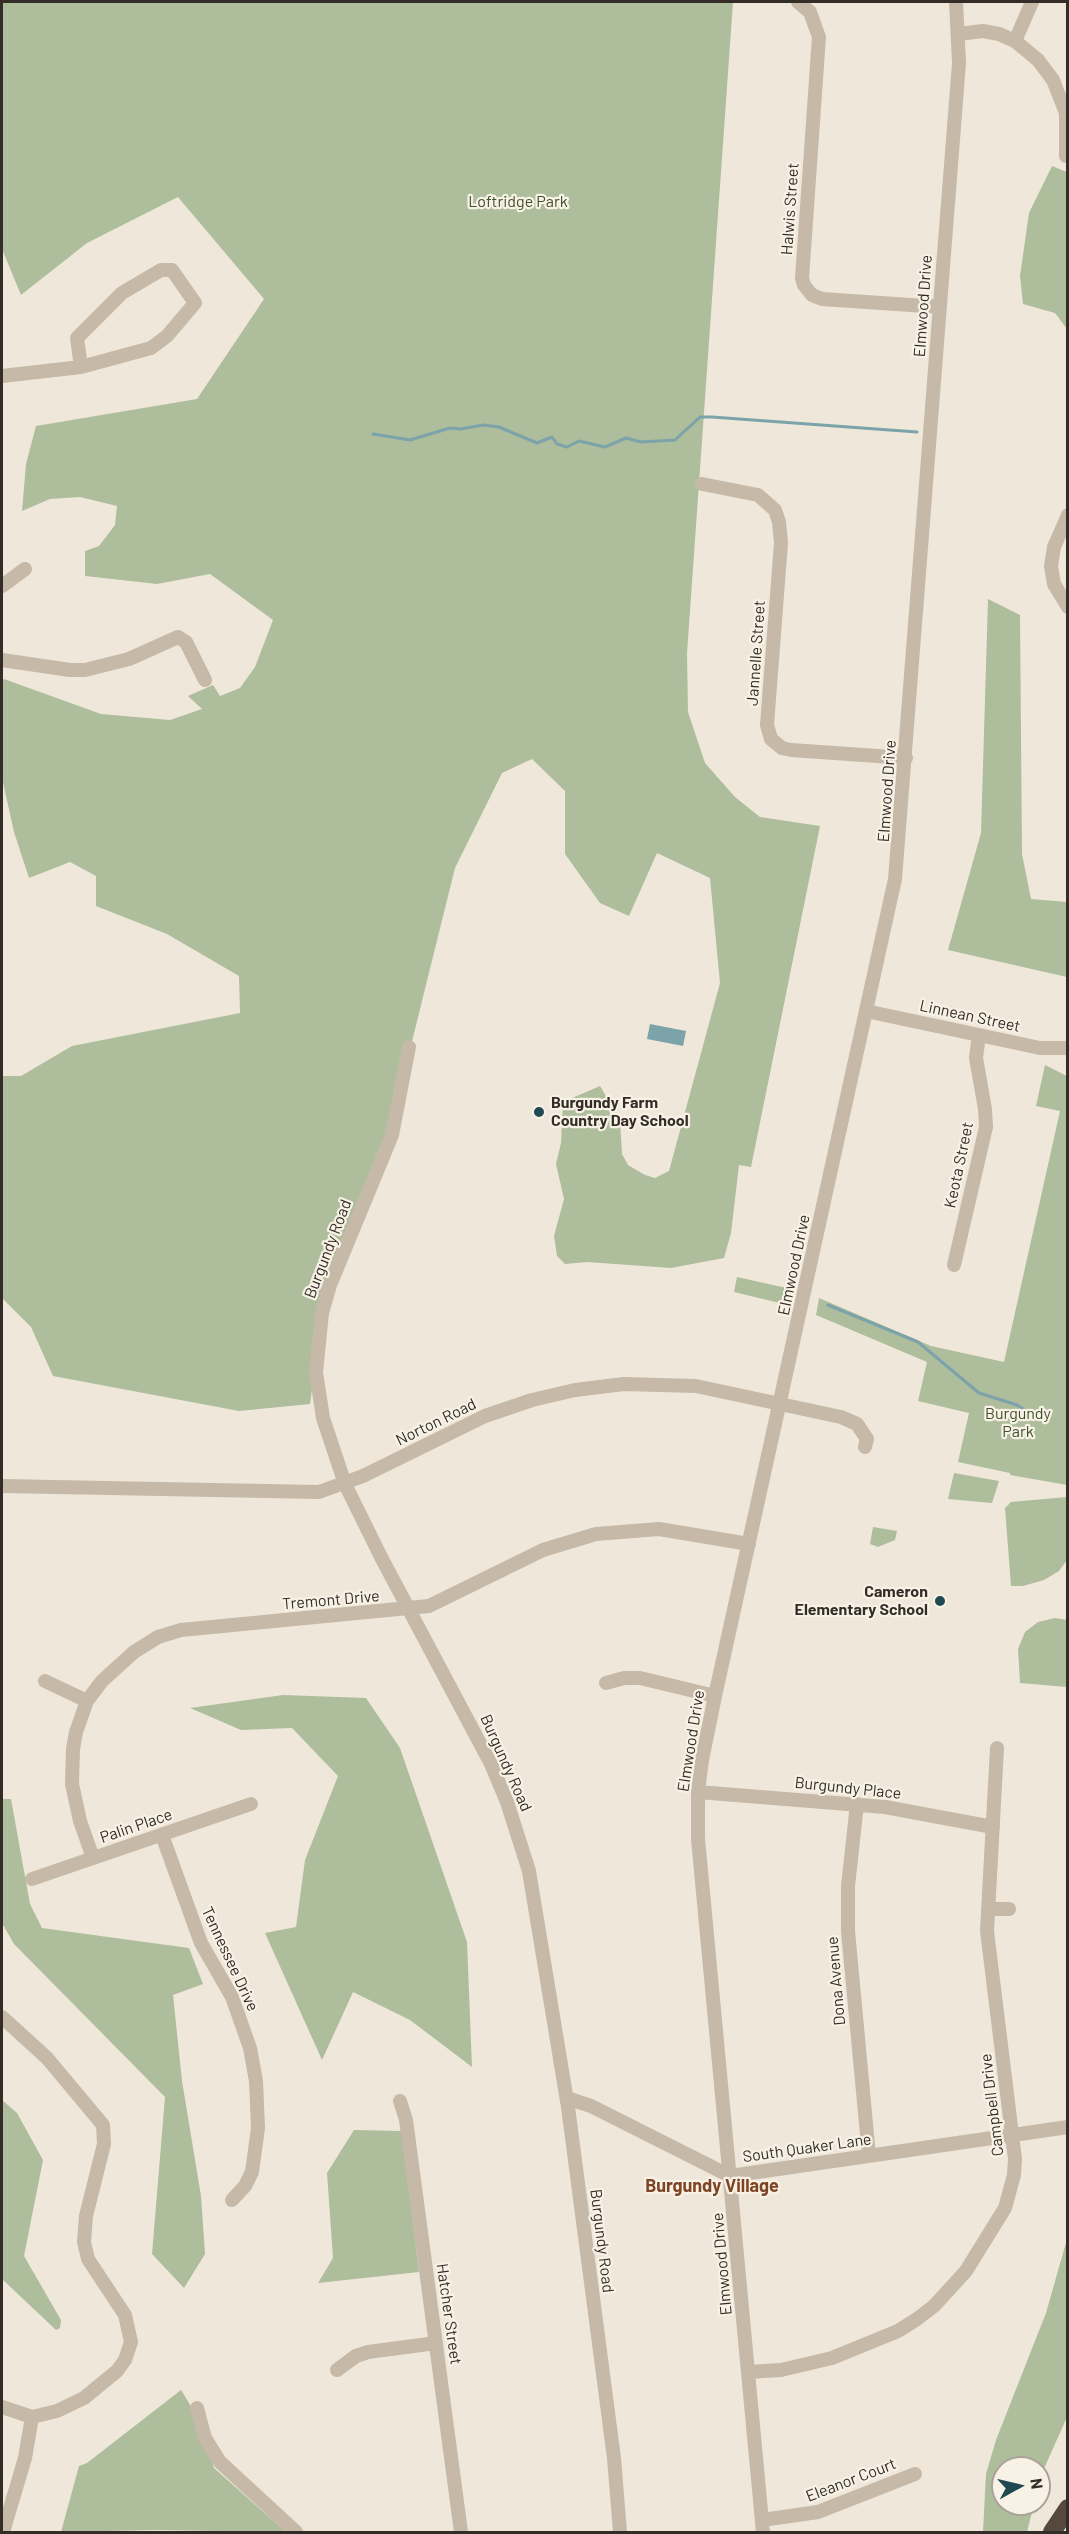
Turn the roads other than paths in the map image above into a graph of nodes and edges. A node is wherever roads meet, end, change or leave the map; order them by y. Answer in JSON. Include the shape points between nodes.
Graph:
{"nodes":[{"id":1,"x":798,"y":2,"type":"edge"},
{"id":2,"x":956,"y":2,"type":"edge"},
{"id":3,"x":1032,"y":2,"type":"edge"},
{"id":4,"x":814,"y":8,"type":"edge"},
{"id":5,"x":958,"y":34,"type":"junction"},
{"id":6,"x":1015,"y":41,"type":"junction"},
{"id":7,"x":1066,"y":156,"type":"dead end"},
{"id":8,"x":940,"y":307,"type":"junction"},
{"id":9,"x":81,"y":367,"type":"junction"},
{"id":10,"x":2,"y":376,"type":"edge"},
{"id":11,"x":702,"y":484,"type":"dead end"},
{"id":12,"x":785,"y":498,"type":"dead end"},
{"id":13,"x":775,"y":510,"type":"junction"},
{"id":14,"x":1068,"y":515,"type":"edge"},
{"id":15,"x":25,"y":569,"type":"dead end"},
{"id":16,"x":2,"y":586,"type":"edge"},
{"id":17,"x":1068,"y":607,"type":"edge"},
{"id":18,"x":2,"y":660,"type":"edge"},
{"id":19,"x":205,"y":680,"type":"dead end"},
{"id":20,"x":906,"y":758,"type":"junction"},
{"id":21,"x":866,"y":1011,"type":"junction"},
{"id":22,"x":979,"y":1035,"type":"junction"},
{"id":23,"x":408,"y":1047,"type":"dead end"},
{"id":24,"x":1068,"y":1048,"type":"edge"},
{"id":25,"x":954,"y":1266,"type":"dead end"},
{"id":26,"x":781,"y":1403,"type":"junction"},
{"id":27,"x":866,"y":1447,"type":"dead end"},
{"id":28,"x":345,"y":1484,"type":"junction"},
{"id":29,"x":2,"y":1486,"type":"edge"},
{"id":30,"x":749,"y":1544,"type":"junction"},
{"id":31,"x":409,"y":1610,"type":"junction"},
{"id":32,"x":45,"y":1681,"type":"dead end"},
{"id":33,"x":606,"y":1683,"type":"dead end"},
{"id":34,"x":715,"y":1696,"type":"junction"},
{"id":35,"x":87,"y":1701,"type":"junction"},
{"id":36,"x":997,"y":1748,"type":"dead end"},
{"id":37,"x":699,"y":1792,"type":"junction"},
{"id":38,"x":251,"y":1804,"type":"dead end"},
{"id":39,"x":857,"y":1804,"type":"junction"},
{"id":40,"x":993,"y":1827,"type":"junction"},
{"id":41,"x":162,"y":1835,"type":"junction"},
{"id":42,"x":93,"y":1858,"type":"junction"},
{"id":43,"x":32,"y":1879,"type":"dead end"},
{"id":44,"x":988,"y":1909,"type":"junction"},
{"id":45,"x":1009,"y":1910,"type":"dead end"},
{"id":46,"x":2,"y":2018,"type":"edge"},
{"id":47,"x":567,"y":2098,"type":"junction"},
{"id":48,"x":400,"y":2101,"type":"dead end"},
{"id":49,"x":1068,"y":2127,"type":"edge"},
{"id":50,"x":1013,"y":2134,"type":"junction"},
{"id":51,"x":869,"y":2156,"type":"junction"},
{"id":52,"x":730,"y":2176,"type":"junction"},
{"id":53,"x":232,"y":2200,"type":"dead end"},
{"id":54,"x":436,"y":2343,"type":"junction"},
{"id":55,"x":337,"y":2370,"type":"dead end"},
{"id":56,"x":748,"y":2372,"type":"junction"},
{"id":57,"x":2,"y":2407,"type":"edge"},
{"id":58,"x":197,"y":2408,"type":"dead end"},
{"id":59,"x":32,"y":2417,"type":"junction"},
{"id":60,"x":915,"y":2474,"type":"dead end"},
{"id":61,"x":1068,"y":2508,"type":"edge"},
{"id":62,"x":762,"y":2526,"type":"edge"},
{"id":63,"x":1068,"y":2526,"type":"edge"},
{"id":64,"x":3,"y":2532,"type":"edge"},
{"id":65,"x":296,"y":2532,"type":"edge"},
{"id":66,"x":461,"y":2532,"type":"edge"},
{"id":67,"x":620,"y":2532,"type":"edge"},
{"id":68,"x":1052,"y":2532,"type":"edge"},
{"id":69,"x":1064,"y":2532,"type":"edge"}],
"edges":[{"from":1,"to":4,"type":"street","name":"Halwis Street"},
{"from":2,"to":5,"type":"street","name":"Elmwood Drive"},
{"from":3,"to":6,"type":"street"},
{"from":4,"to":8,"type":"street","name":"Halwis Street","via":[[819,45],[804,285],[812,295],[822,298]]},
{"from":5,"to":6,"type":"street","via":[[987,32]]},
{"from":5,"to":8,"type":"street","name":"Elmwood Drive"},
{"from":6,"to":7,"type":"street","via":[[1048,73],[1060,96],[1066,113]]},
{"from":8,"to":20,"type":"street","name":"Elmwood Drive"},
{"from":9,"to":9,"type":"street","via":[[151,348],[167,336],[195,303],[172,270],[161,270],[123,293],[77,338]]},
{"from":9,"to":10,"type":"street"},
{"from":11,"to":13,"type":"street","via":[[758,495]]},
{"from":12,"to":13,"type":"street"},
{"from":13,"to":20,"type":"street","name":"Jannelle Street","via":[[781,543],[767,725],[771,739],[791,750]]},
{"from":14,"to":17,"type":"street","via":[[1054,547],[1051,566],[1054,584]]},
{"from":15,"to":16,"type":"street"},
{"from":18,"to":19,"type":"street","via":[[85,670],[129,659],[178,637],[186,642]]},
{"from":20,"to":21,"type":"street","name":"Elmwood Drive","via":[[896,879]]},
{"from":21,"to":22,"type":"street","name":"Linnean Street"},
{"from":21,"to":26,"type":"street","name":"Elmwood Drive"},
{"from":22,"to":24,"type":"street","name":"Linnean Street","via":[[1040,1048]]},
{"from":22,"to":25,"type":"street","name":"Keota Street","via":[[976,1058],[986,1126]]},
{"from":23,"to":28,"type":"street","name":"Burgundy Road","via":[[392,1134],[322,1313],[316,1372],[323,1418]]},
{"from":26,"to":27,"type":"street","name":"Norton Road","via":[[853,1421],[867,1439]]},
{"from":26,"to":28,"type":"street","name":"Norton Road","via":[[672,1384],[575,1390],[486,1416]]},
{"from":26,"to":30,"type":"street","name":"Elmwood Drive"},
{"from":28,"to":29,"type":"street","name":"Norton Road","via":[[308,1493]]},
{"from":28,"to":31,"type":"street","name":"Burgundy Road"},
{"from":30,"to":31,"type":"street","name":"Tremont Drive","via":[[659,1529],[596,1534],[543,1550],[429,1606]]},
{"from":30,"to":34,"type":"street","name":"Elmwood Drive"},
{"from":31,"to":35,"type":"street","name":"Tremont Drive","via":[[170,1633],[122,1661]]},
{"from":31,"to":47,"type":"street","name":"Burgundy Road","via":[[491,1764],[519,1835],[537,1912]]},
{"from":32,"to":35,"type":"street"},
{"from":33,"to":34,"type":"street","via":[[640,1678]]},
{"from":34,"to":37,"type":"street","name":"Elmwood Drive"},
{"from":35,"to":42,"type":"street","name":"Tremont Drive","via":[[76,1732],[71,1767],[75,1800]]},
{"from":36,"to":40,"type":"street","name":"Campbell Drive"},
{"from":37,"to":39,"type":"street","name":"Burgundy Place"},
{"from":37,"to":52,"type":"street","name":"Elmwood Drive","via":[[699,1850]]},
{"from":38,"to":41,"type":"street","name":"Palin Place"},
{"from":39,"to":40,"type":"street","name":"Burgundy Place"},
{"from":39,"to":51,"type":"street","name":"Dona Avenue","via":[[848,1886],[848,1931]]},
{"from":40,"to":44,"type":"street","name":"Campbell Drive"},
{"from":41,"to":42,"type":"street","name":"Palin Place"},
{"from":41,"to":53,"type":"street","name":"Tennessee Drive","via":[[201,1942],[232,1997],[250,2048],[258,2128],[252,2172]]},
{"from":42,"to":43,"type":"street","name":"Palin Place"},
{"from":44,"to":45,"type":"street"},
{"from":44,"to":50,"type":"street","name":"Campbell Drive","via":[[988,1956]]},
{"from":46,"to":59,"type":"street","via":[[47,2058],[103,2125],[104,2144],[86,2216],[84,2242],[87,2259],[130,2328],[131,2342],[125,2360],[106,2382],[57,2411]]},
{"from":47,"to":52,"type":"street","name":"South Quaker Lane","via":[[591,2106]]},
{"from":47,"to":67,"type":"street","name":"Burgundy Road","via":[[614,2458]]},
{"from":48,"to":54,"type":"street","name":"Hatcher Street","via":[[406,2120]]},
{"from":49,"to":50,"type":"street","name":"South Quaker Lane"},
{"from":50,"to":51,"type":"street","name":"South Quaker Lane"},
{"from":50,"to":56,"type":"street","name":"Campbell Drive","via":[[1014,2175],[1005,2208],[966,2271],[934,2306],[898,2331],[832,2358],[781,2370]]},
{"from":51,"to":52,"type":"street","name":"South Quaker Lane"},
{"from":52,"to":56,"type":"street","name":"Elmwood Drive"},
{"from":54,"to":55,"type":"street","via":[[368,2352]]},
{"from":54,"to":66,"type":"street","name":"Hatcher Street"},
{"from":56,"to":62,"type":"street","name":"Elmwood Drive"},
{"from":57,"to":59,"type":"street"},
{"from":58,"to":65,"type":"street","via":[[206,2438],[220,2462]]},
{"from":59,"to":64,"type":"street","via":[[25,2458]]},
{"from":60,"to":62,"type":"street","name":"Eleanor Court","via":[[818,2512]]},
{"from":61,"to":68,"type":"highway"},
{"from":63,"to":69,"type":"highway"}]}
